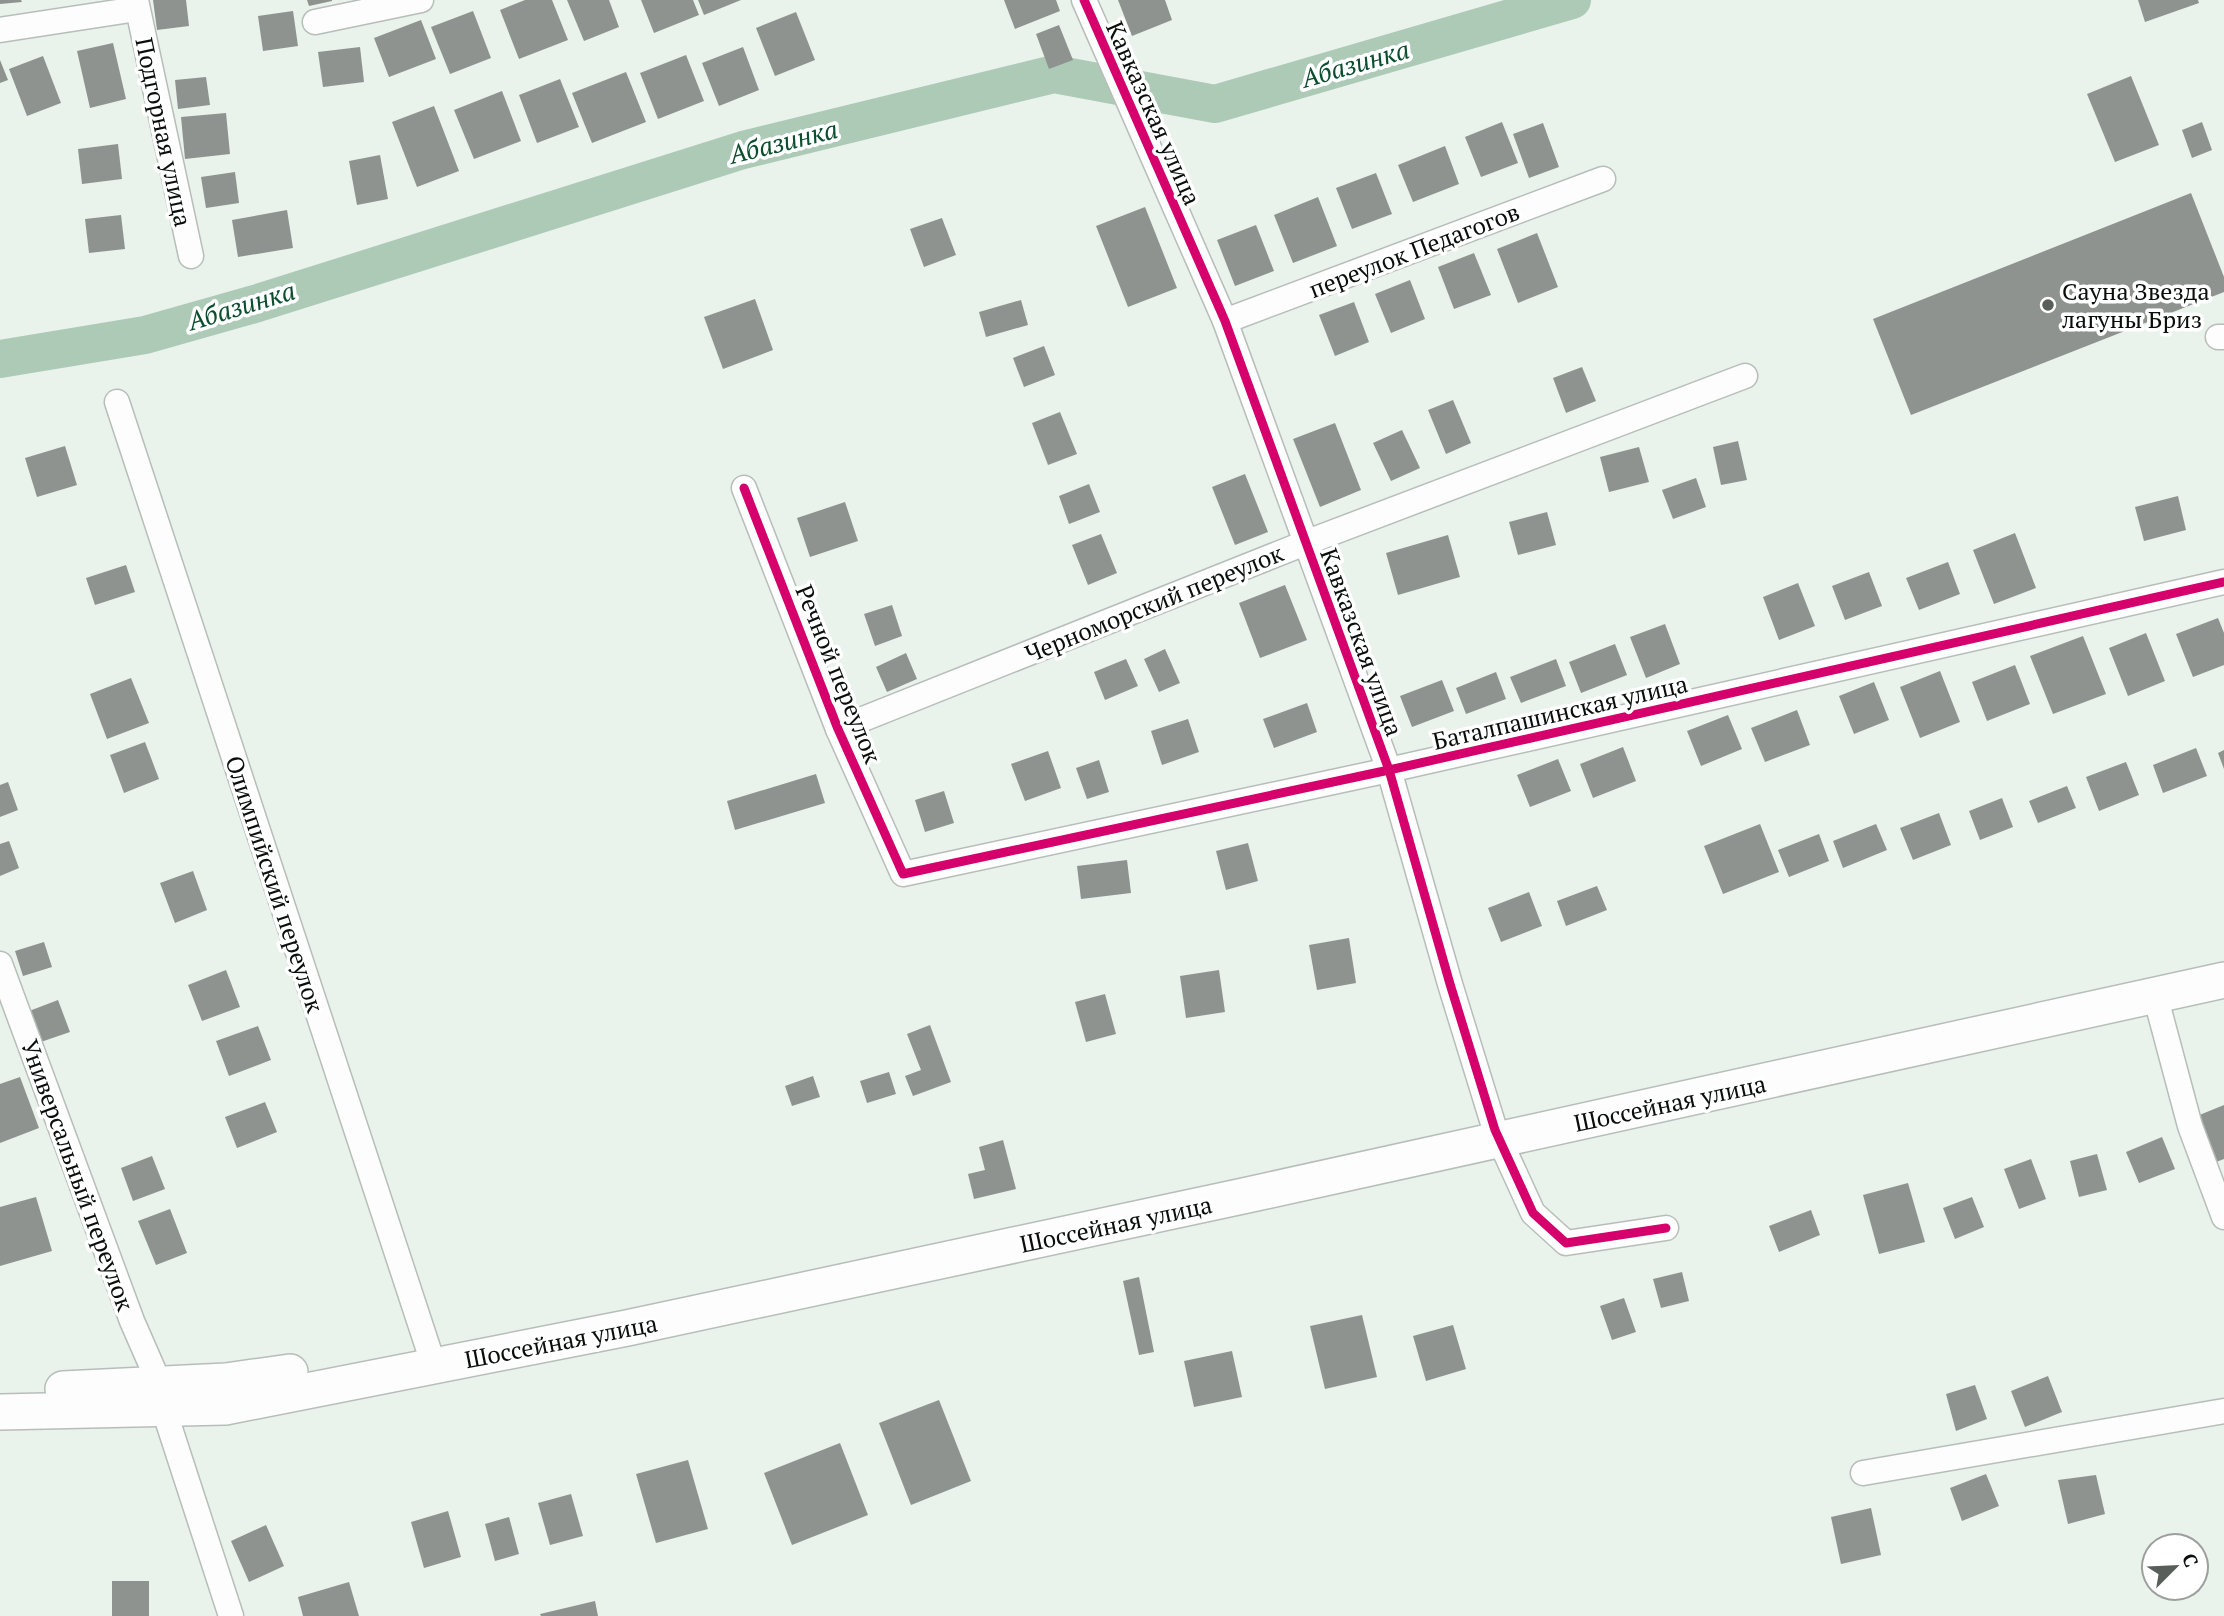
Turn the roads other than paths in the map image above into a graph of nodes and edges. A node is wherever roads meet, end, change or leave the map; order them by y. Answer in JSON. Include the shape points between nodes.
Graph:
{"nodes":[{"id":1,"x":421,"y":0,"type":"edge"},
{"id":2,"x":1084,"y":0,"type":"edge"},
{"id":3,"x":136,"y":4,"type":"edge"},
{"id":4,"x":315,"y":22,"type":"dead end"},
{"id":5,"x":0,"y":30,"type":"edge"},
{"id":6,"x":1603,"y":179,"type":"dead end"},
{"id":7,"x":191,"y":256,"type":"dead end"},
{"id":8,"x":1225,"y":321,"type":"junction"},
{"id":9,"x":1745,"y":376,"type":"dead end"},
{"id":10,"x":117,"y":402,"type":"dead end"},
{"id":11,"x":744,"y":488,"type":"dead end"},
{"id":12,"x":1305,"y":543,"type":"junction"},
{"id":13,"x":2224,"y":582,"type":"edge"},
{"id":14,"x":838,"y":729,"type":"junction"},
{"id":15,"x":1389,"y":770,"type":"junction"},
{"id":16,"x":903,"y":874,"type":"joint"},
{"id":17,"x":0,"y":964,"type":"edge"},
{"id":18,"x":2224,"y":966,"type":"edge"},
{"id":19,"x":2224,"y":980,"type":"edge"},
{"id":20,"x":2154,"y":995,"type":"junction"},
{"id":21,"x":1497,"y":1135,"type":"junction"},
{"id":22,"x":2224,"y":1217,"type":"edge"},
{"id":23,"x":1666,"y":1228,"type":"dead end"},
{"id":24,"x":432,"y":1359,"type":"junction"},
{"id":25,"x":0,"y":1391,"type":"edge"},
{"id":26,"x":162,"y":1398,"type":"junction"},
{"id":27,"x":2224,"y":1411,"type":"edge"},
{"id":28,"x":0,"y":1412,"type":"edge"},
{"id":29,"x":1863,"y":1473,"type":"dead end"},
{"id":30,"x":231,"y":1616,"type":"edge"}],
"edges":[{"from":1,"to":4,"type":"street"},
{"from":2,"to":8,"type":"street","name":"Кавказская улица"},
{"from":3,"to":5,"type":"street","name":"Подгорная улица"},
{"from":3,"to":7,"type":"street","name":"Подгорная улица"},
{"from":6,"to":8,"type":"street","name":"переулок Педагогов"},
{"from":8,"to":12,"type":"street","name":"Кавказская улица"},
{"from":9,"to":12,"type":"street","name":"Черноморский переулок"},
{"from":10,"to":24,"type":"street","name":"Олимпийский переулок"},
{"from":11,"to":14,"type":"street","name":"Речной переулок"},
{"from":12,"to":14,"type":"street","name":"Черноморский переулок"},
{"from":12,"to":15,"type":"street","name":"Кавказская улица"},
{"from":13,"to":15,"type":"street","name":"Баталпашинская улица"},
{"from":14,"to":16,"type":"street","name":"Речной переулок"},
{"from":15,"to":16,"type":"street","name":"Баталпашинская улица"},
{"from":15,"to":21,"type":"street","name":"Кавказская улица"},
{"from":17,"to":26,"type":"street","name":"Универсальный переулок"},
{"from":18,"to":21,"type":"main road","name":"Шоссейная улица"},
{"from":19,"to":20,"type":"main road","name":"Шоссейная улица"},
{"from":20,"to":21,"type":"main road","name":"Шоссейная улица","via":[[1910,1051]]},
{"from":20,"to":22,"type":"street","via":[[2190,1126]]},
{"from":21,"to":23,"type":"street","name":"Кавказская улица","via":[[1533,1213],[1566,1243]]},
{"from":21,"to":24,"type":"main road","name":"Шоссейная улица"},
{"from":24,"to":26,"type":"main road","name":"Шоссейная улица","via":[[226,1381]]},
{"from":25,"to":26,"type":"main road","name":"Шоссейная улица"},
{"from":26,"to":28,"type":"main road","name":"Шоссейная улица"},
{"from":26,"to":30,"type":"street","name":"Универсальный переулок"},
{"from":27,"to":29,"type":"street"}]}
